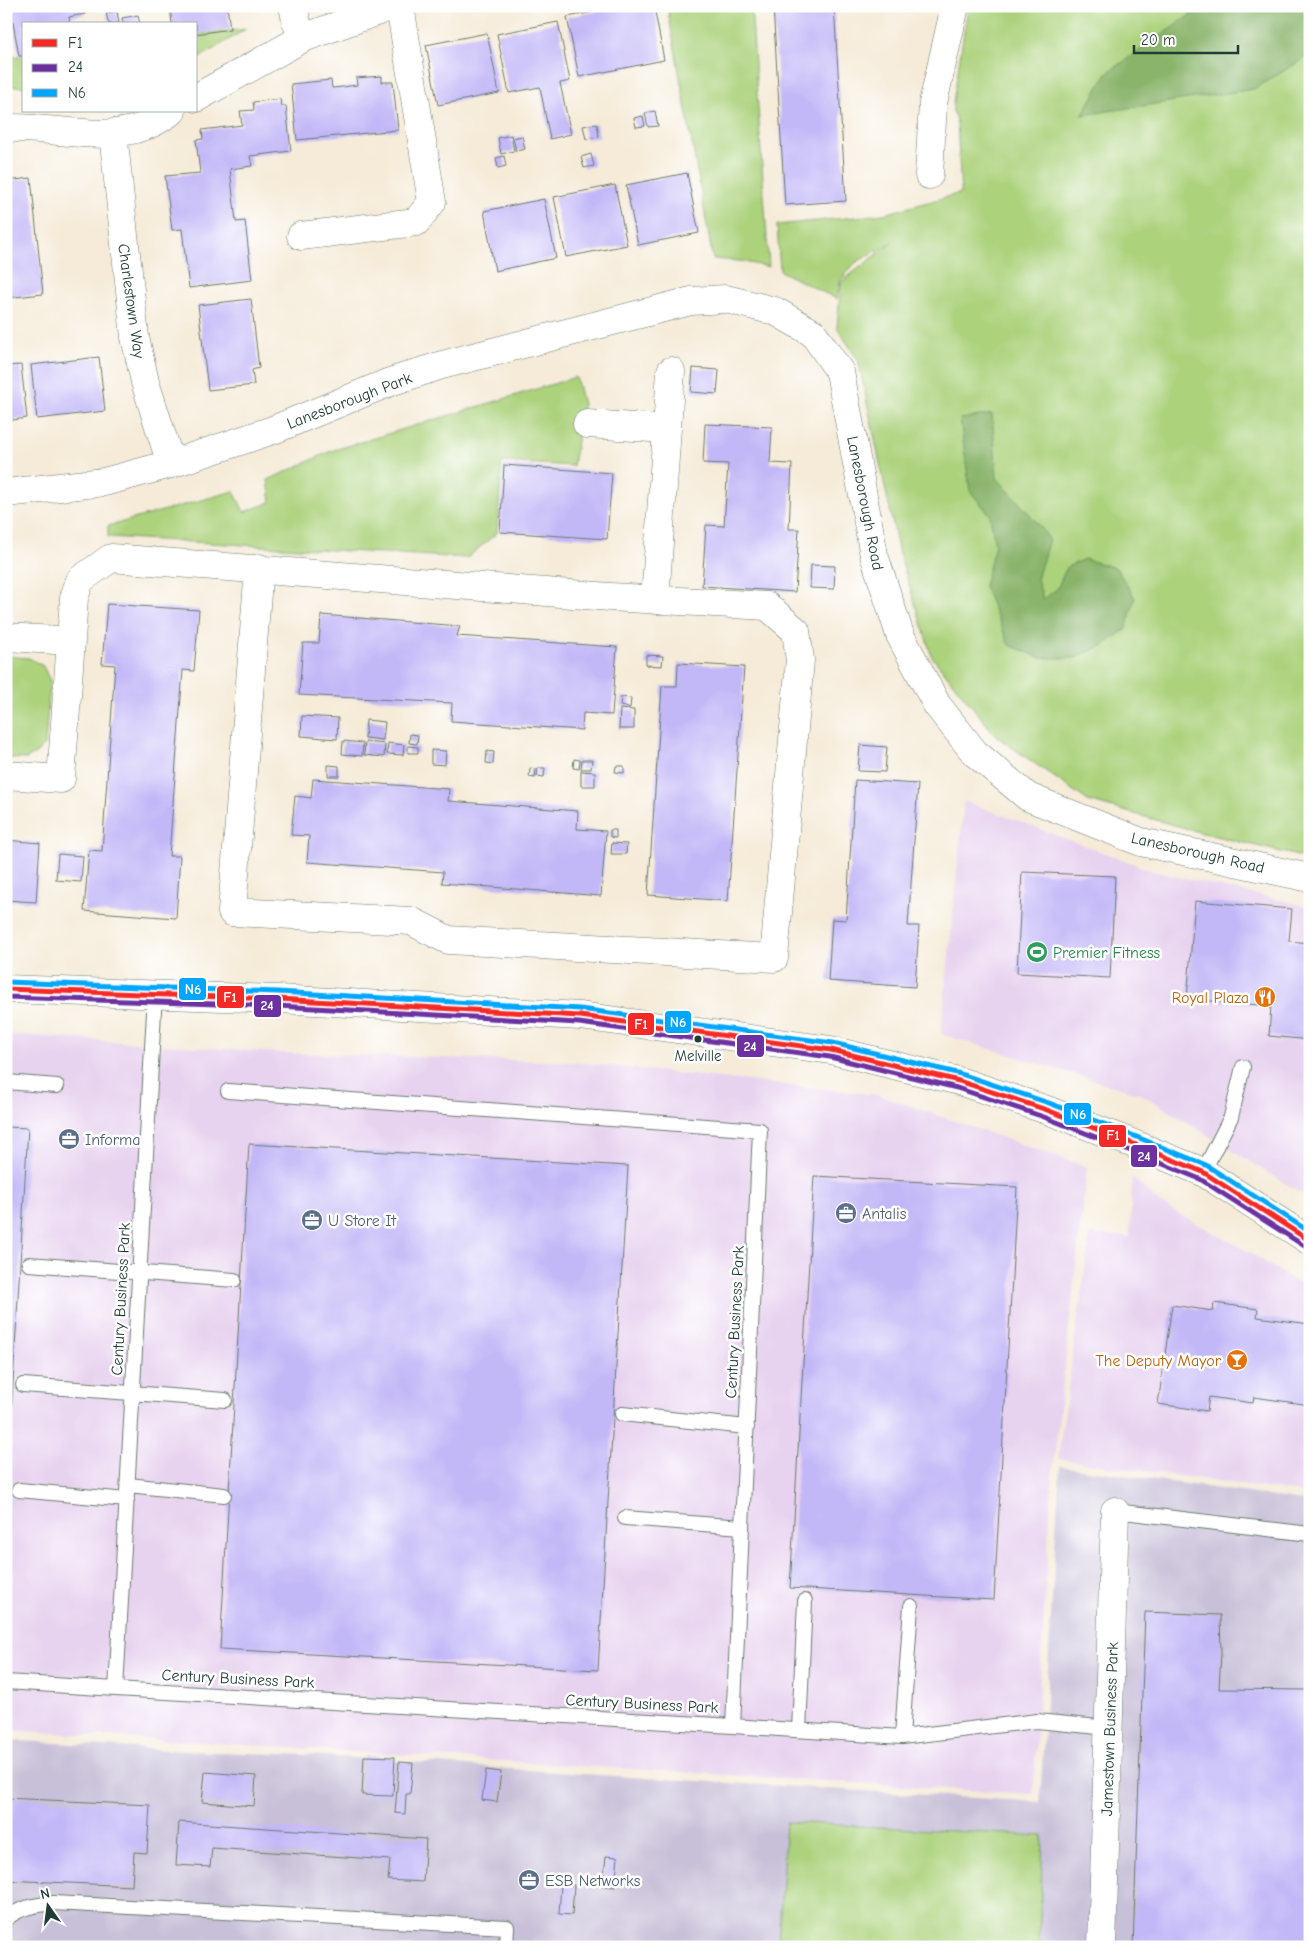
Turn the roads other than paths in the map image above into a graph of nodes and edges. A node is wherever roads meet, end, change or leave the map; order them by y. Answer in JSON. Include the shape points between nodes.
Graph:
{"nodes":[{"id":1,"x":292,"y":6,"type":"edge"},
{"id":2,"x":392,"y":6,"type":"edge"},
{"id":3,"x":400,"y":6,"type":"edge"},
{"id":4,"x":955,"y":6,"type":"edge"},
{"id":5,"x":304,"y":38,"type":"junction"},
{"id":6,"x":198,"y":97,"type":"edge"},
{"id":7,"x":170,"y":112,"type":"edge"},
{"id":8,"x":6,"y":128,"type":"edge"},
{"id":9,"x":113,"y":134,"type":"junction"},
{"id":10,"x":929,"y":175,"type":"dead end"},
{"id":11,"x":301,"y":236,"type":"dead end"},
{"id":12,"x":691,"y":301,"type":"joint"},
{"id":13,"x":671,"y":371,"type":"dead end"},
{"id":14,"x":587,"y":424,"type":"dead end"},
{"id":15,"x":667,"y":429,"type":"junction"},
{"id":16,"x":171,"y":464,"type":"junction"},
{"id":17,"x":6,"y":493,"type":"edge"},
{"id":18,"x":259,"y":568,"type":"junction"},
{"id":19,"x":655,"y":600,"type":"junction"},
{"id":20,"x":6,"y":637,"type":"edge"},
{"id":21,"x":71,"y":641,"type":"junction"},
{"id":22,"x":6,"y":774,"type":"edge"},
{"id":23,"x":1310,"y":878,"type":"edge"},
{"id":24,"x":6,"y":989,"type":"edge"},
{"id":25,"x":154,"y":994,"type":"junction"},
{"id":26,"x":1243,"y":1067,"type":"dead end"},
{"id":27,"x":6,"y":1082,"type":"edge"},
{"id":28,"x":57,"y":1086,"type":"dead end"},
{"id":29,"x":228,"y":1091,"type":"dead end"},
{"id":30,"x":1204,"y":1172,"type":"junction"},
{"id":31,"x":1310,"y":1241,"type":"edge"},
{"id":32,"x":29,"y":1264,"type":"dead end"},
{"id":33,"x":139,"y":1273,"type":"junction"},
{"id":34,"x":234,"y":1280,"type":"dead end"},
{"id":35,"x":23,"y":1385,"type":"dead end"},
{"id":36,"x":133,"y":1393,"type":"junction"},
{"id":37,"x":225,"y":1400,"type":"dead end"},
{"id":38,"x":622,"y":1414,"type":"dead end"},
{"id":39,"x":747,"y":1427,"type":"junction"},
{"id":40,"x":128,"y":1485,"type":"junction"},
{"id":41,"x":19,"y":1490,"type":"dead end"},
{"id":42,"x":224,"y":1495,"type":"dead end"},
{"id":43,"x":127,"y":1500,"type":"junction"},
{"id":44,"x":1115,"y":1511,"type":"joint"},
{"id":45,"x":625,"y":1518,"type":"dead end"},
{"id":46,"x":742,"y":1527,"type":"junction"},
{"id":47,"x":1310,"y":1534,"type":"edge"},
{"id":48,"x":805,"y":1601,"type":"dead end"},
{"id":49,"x":911,"y":1606,"type":"dead end"},
{"id":50,"x":6,"y":1682,"type":"edge"},
{"id":51,"x":116,"y":1689,"type":"junction"},
{"id":52,"x":733,"y":1726,"type":"junction"},
{"id":53,"x":1109,"y":1728,"type":"junction"},
{"id":54,"x":799,"y":1730,"type":"junction"},
{"id":55,"x":902,"y":1737,"type":"junction"},
{"id":56,"x":6,"y":1919,"type":"edge"},
{"id":57,"x":506,"y":1947,"type":"edge"},
{"id":58,"x":1102,"y":1947,"type":"edge"}],
"edges":[{"from":1,"to":5,"type":"street"},
{"from":2,"to":5,"type":"street"},
{"from":3,"to":11,"type":"street","via":[[432,202],[416,222]]},
{"from":4,"to":10,"type":"street","via":[[933,104]]},
{"from":5,"to":6,"type":"street"},
{"from":7,"to":9,"type":"street","via":[[145,126]]},
{"from":8,"to":9,"type":"street"},
{"from":9,"to":16,"type":"street","name":"Charlestown Way","via":[[135,337],[145,382]]},
{"from":12,"to":16,"type":"street","name":"Lanesborough Park","via":[[442,365],[390,382],[273,430]]},
{"from":12,"to":23,"type":"street","name":"Lanesborough Road","via":[[726,298],[775,311],[812,333],[840,372],[874,555],[900,635],[937,705],[975,753],[1028,797],[1141,842]]},
{"from":13,"to":15,"type":"street"},
{"from":14,"to":15,"type":"street"},
{"from":15,"to":19,"type":"street"},
{"from":16,"to":17,"type":"street","name":"Lanesborough Park","via":[[104,482]]},
{"from":18,"to":19,"type":"street"},
{"from":18,"to":19,"type":"street","via":[[232,912],[411,921],[448,940],[774,958],[800,660],[796,631],[767,606]]},
{"from":18,"to":21,"type":"street","via":[[111,558],[80,580],[74,598]]},
{"from":20,"to":21,"type":"street"},
{"from":21,"to":22,"type":"street","via":[[61,779]]},
{"from":24,"to":25,"type":"street"},
{"from":25,"to":30,"type":"street","via":[[580,1016],[831,1050],[959,1081],[1047,1110]]},
{"from":25,"to":33,"type":"lane","name":"Century Business Park"},
{"from":26,"to":30,"type":"lane","via":[[1231,1117]]},
{"from":27,"to":28,"type":"lane"},
{"from":29,"to":39,"type":"lane","name":"Century Business Park","via":[[760,1130]]},
{"from":30,"to":31,"type":"street"},
{"from":32,"to":33,"type":"lane"},
{"from":33,"to":34,"type":"lane"},
{"from":33,"to":36,"type":"lane","name":"Century Business Park"},
{"from":35,"to":36,"type":"lane"},
{"from":36,"to":37,"type":"lane"},
{"from":36,"to":40,"type":"lane","name":"Century Business Park"},
{"from":38,"to":39,"type":"lane"},
{"from":39,"to":46,"type":"lane","name":"Century Business Park"},
{"from":40,"to":42,"type":"lane"},
{"from":40,"to":43,"type":"lane","name":"Century Business Park"},
{"from":41,"to":43,"type":"lane"},
{"from":43,"to":51,"type":"lane","name":"Century Business Park"},
{"from":44,"to":47,"type":"lane"},
{"from":44,"to":53,"type":"street","name":"Jamestown Business Park"},
{"from":45,"to":46,"type":"lane"},
{"from":46,"to":52,"type":"lane","name":"Century Business Park"},
{"from":48,"to":54,"type":"lane"},
{"from":49,"to":55,"type":"lane"},
{"from":50,"to":51,"type":"lane"},
{"from":51,"to":52,"type":"lane","name":"Century Business Park"},
{"from":52,"to":54,"type":"lane"},
{"from":53,"to":55,"type":"lane","via":[[1037,1722]]},
{"from":53,"to":58,"type":"street","name":"Jamestown Business Park"},
{"from":54,"to":55,"type":"lane"},
{"from":56,"to":57,"type":"lane","via":[[31,1906],[53,1903],[153,1907],[507,1927]]}]}
